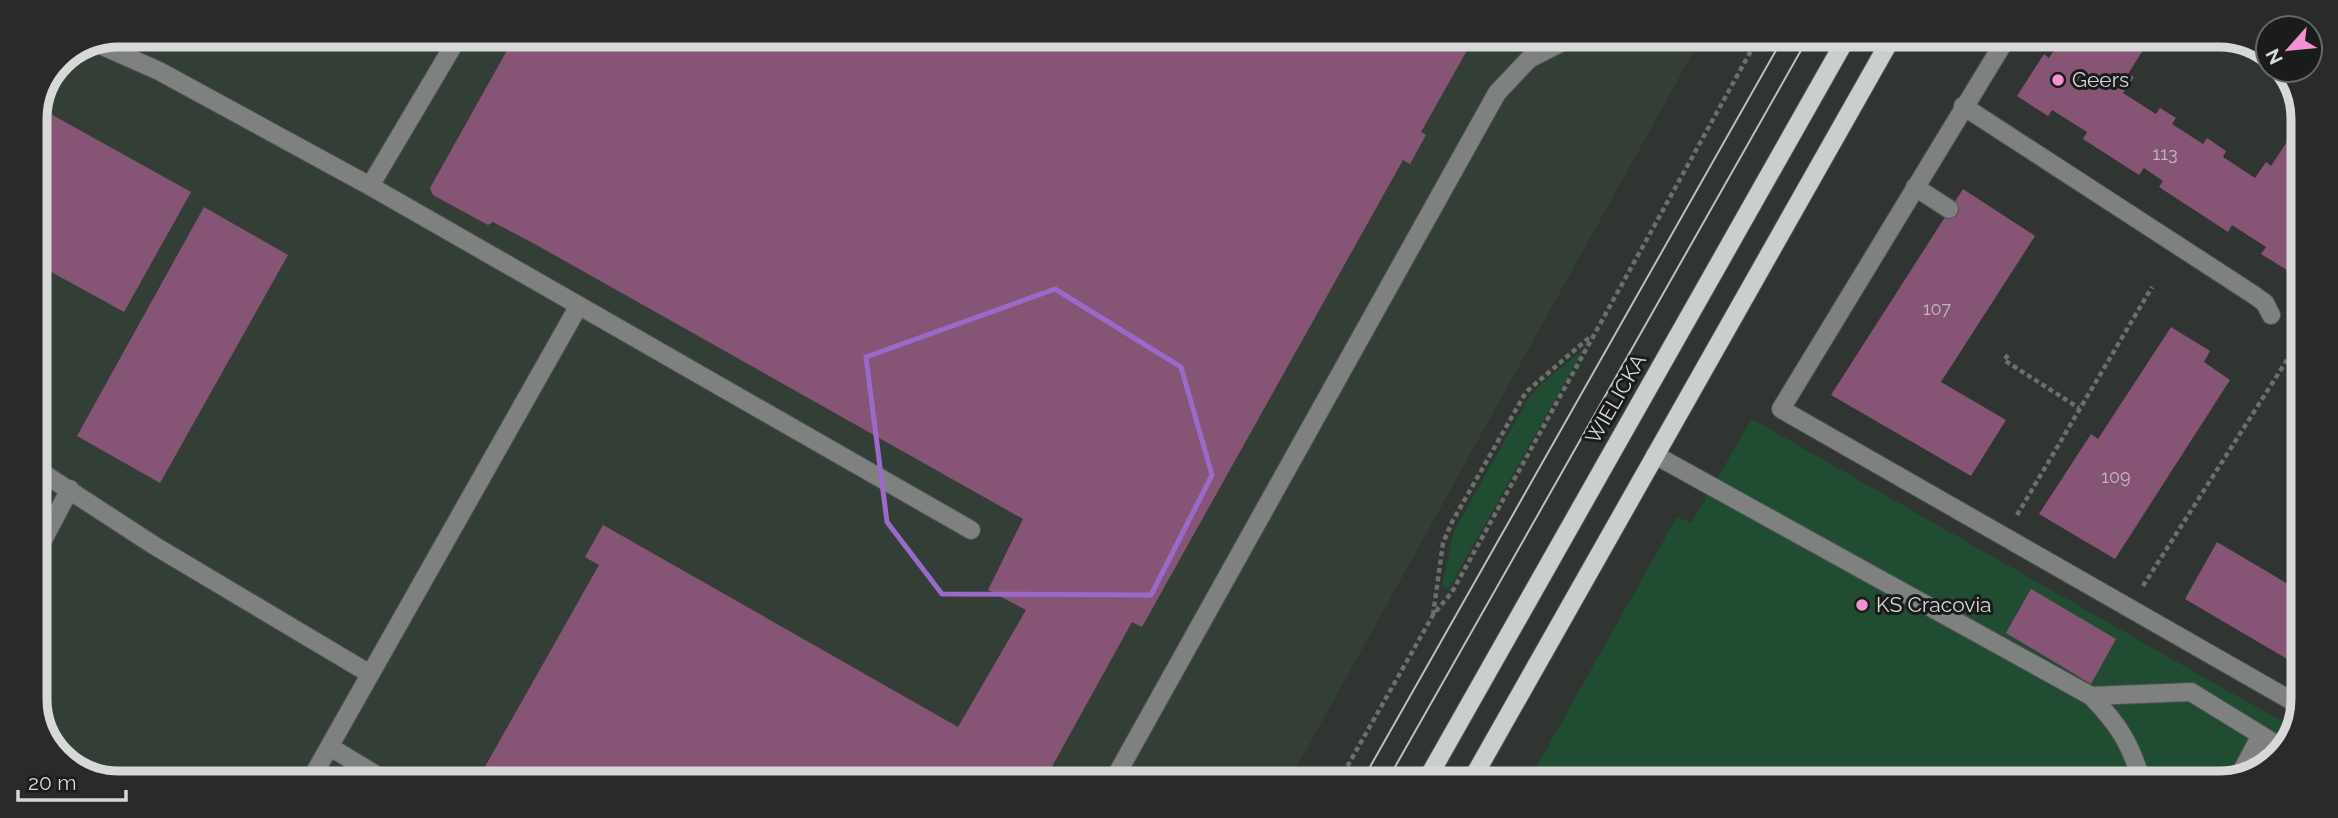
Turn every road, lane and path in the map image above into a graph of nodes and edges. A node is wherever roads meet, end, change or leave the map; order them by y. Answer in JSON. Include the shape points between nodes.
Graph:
{"nodes":[{"id":1,"x":452,"y":47,"type":"edge"},
{"id":2,"x":1553,"y":47,"type":"edge"},
{"id":3,"x":1753,"y":47,"type":"edge"},
{"id":4,"x":1841,"y":47,"type":"edge"},
{"id":5,"x":1886,"y":47,"type":"edge"},
{"id":6,"x":2001,"y":47,"type":"edge"},
{"id":7,"x":108,"y":49,"type":"edge"},
{"id":8,"x":1963,"y":106,"type":"junction"},
{"id":9,"x":370,"y":186,"type":"junction"},
{"id":10,"x":1915,"y":187,"type":"junction"},
{"id":11,"x":1949,"y":209,"type":"dead end"},
{"id":12,"x":2152,"y":287,"type":"dead end"},
{"id":13,"x":578,"y":307,"type":"junction"},
{"id":14,"x":2271,"y":315,"type":"dead end"},
{"id":15,"x":1594,"y":333,"type":"junction"},
{"id":16,"x":2008,"y":355,"type":"dead end"},
{"id":17,"x":2287,"y":360,"type":"dead end"},
{"id":18,"x":2080,"y":408,"type":"junction"},
{"id":19,"x":1655,"y":456,"type":"junction"},
{"id":20,"x":47,"y":475,"type":"edge"},
{"id":21,"x":70,"y":489,"type":"junction"},
{"id":22,"x":47,"y":524,"type":"edge"},
{"id":23,"x":971,"y":530,"type":"dead end"},
{"id":24,"x":2004,"y":536,"type":"junction"},
{"id":25,"x":2129,"y":607,"type":"junction"},
{"id":26,"x":1433,"y":615,"type":"junction"},
{"id":27,"x":370,"y":674,"type":"junction"},
{"id":28,"x":2091,"y":696,"type":"junction"},
{"id":29,"x":2291,"y":700,"type":"edge"},
{"id":30,"x":2261,"y":735,"type":"junction"},
{"id":31,"x":2275,"y":744,"type":"edge"},
{"id":32,"x":330,"y":747,"type":"junction"},
{"id":33,"x":2244,"y":766,"type":"edge"},
{"id":34,"x":316,"y":771,"type":"edge"},
{"id":35,"x":370,"y":771,"type":"edge"},
{"id":36,"x":1118,"y":771,"type":"edge"},
{"id":37,"x":1345,"y":771,"type":"edge"},
{"id":38,"x":1432,"y":771,"type":"edge"},
{"id":39,"x":1477,"y":771,"type":"edge"},
{"id":40,"x":2138,"y":771,"type":"edge"}],
"edges":[{"from":1,"to":9,"type":"lane"},
{"from":2,"to":36,"type":"lane","via":[[1529,60],[1497,93]]},
{"from":3,"to":15,"type":"path"},
{"from":4,"to":38,"type":"main road","name":"WIELICKA"},
{"from":5,"to":19,"type":"main road"},
{"from":6,"to":8,"type":"lane"},
{"from":7,"to":9,"type":"lane","via":[[159,71]]},
{"from":8,"to":10,"type":"lane"},
{"from":8,"to":14,"type":"lane","via":[[2255,295]]},
{"from":9,"to":13,"type":"lane"},
{"from":10,"to":11,"type":"lane"},
{"from":10,"to":24,"type":"lane","via":[[1782,409]]},
{"from":12,"to":18,"type":"path"},
{"from":13,"to":23,"type":"lane"},
{"from":13,"to":27,"type":"lane"},
{"from":15,"to":26,"type":"path","via":[[1452,592]]},
{"from":15,"to":26,"type":"path","via":[[1526,392],[1451,522],[1443,543]]},
{"from":16,"to":18,"type":"path","via":[[2004,360]]},
{"from":17,"to":25,"type":"path"},
{"from":18,"to":24,"type":"path"},
{"from":19,"to":28,"type":"lane"},
{"from":19,"to":39,"type":"main road"},
{"from":20,"to":21,"type":"lane"},
{"from":21,"to":22,"type":"lane"},
{"from":21,"to":27,"type":"lane","via":[[155,546]]},
{"from":24,"to":25,"type":"lane"},
{"from":25,"to":29,"type":"lane"},
{"from":26,"to":37,"type":"path"},
{"from":27,"to":32,"type":"lane"},
{"from":28,"to":30,"type":"lane","via":[[2192,692]]},
{"from":28,"to":40,"type":"lane","via":[[2131,746]]},
{"from":30,"to":31,"type":"lane"},
{"from":30,"to":33,"type":"lane"},
{"from":32,"to":34,"type":"lane"},
{"from":32,"to":35,"type":"lane"}]}
